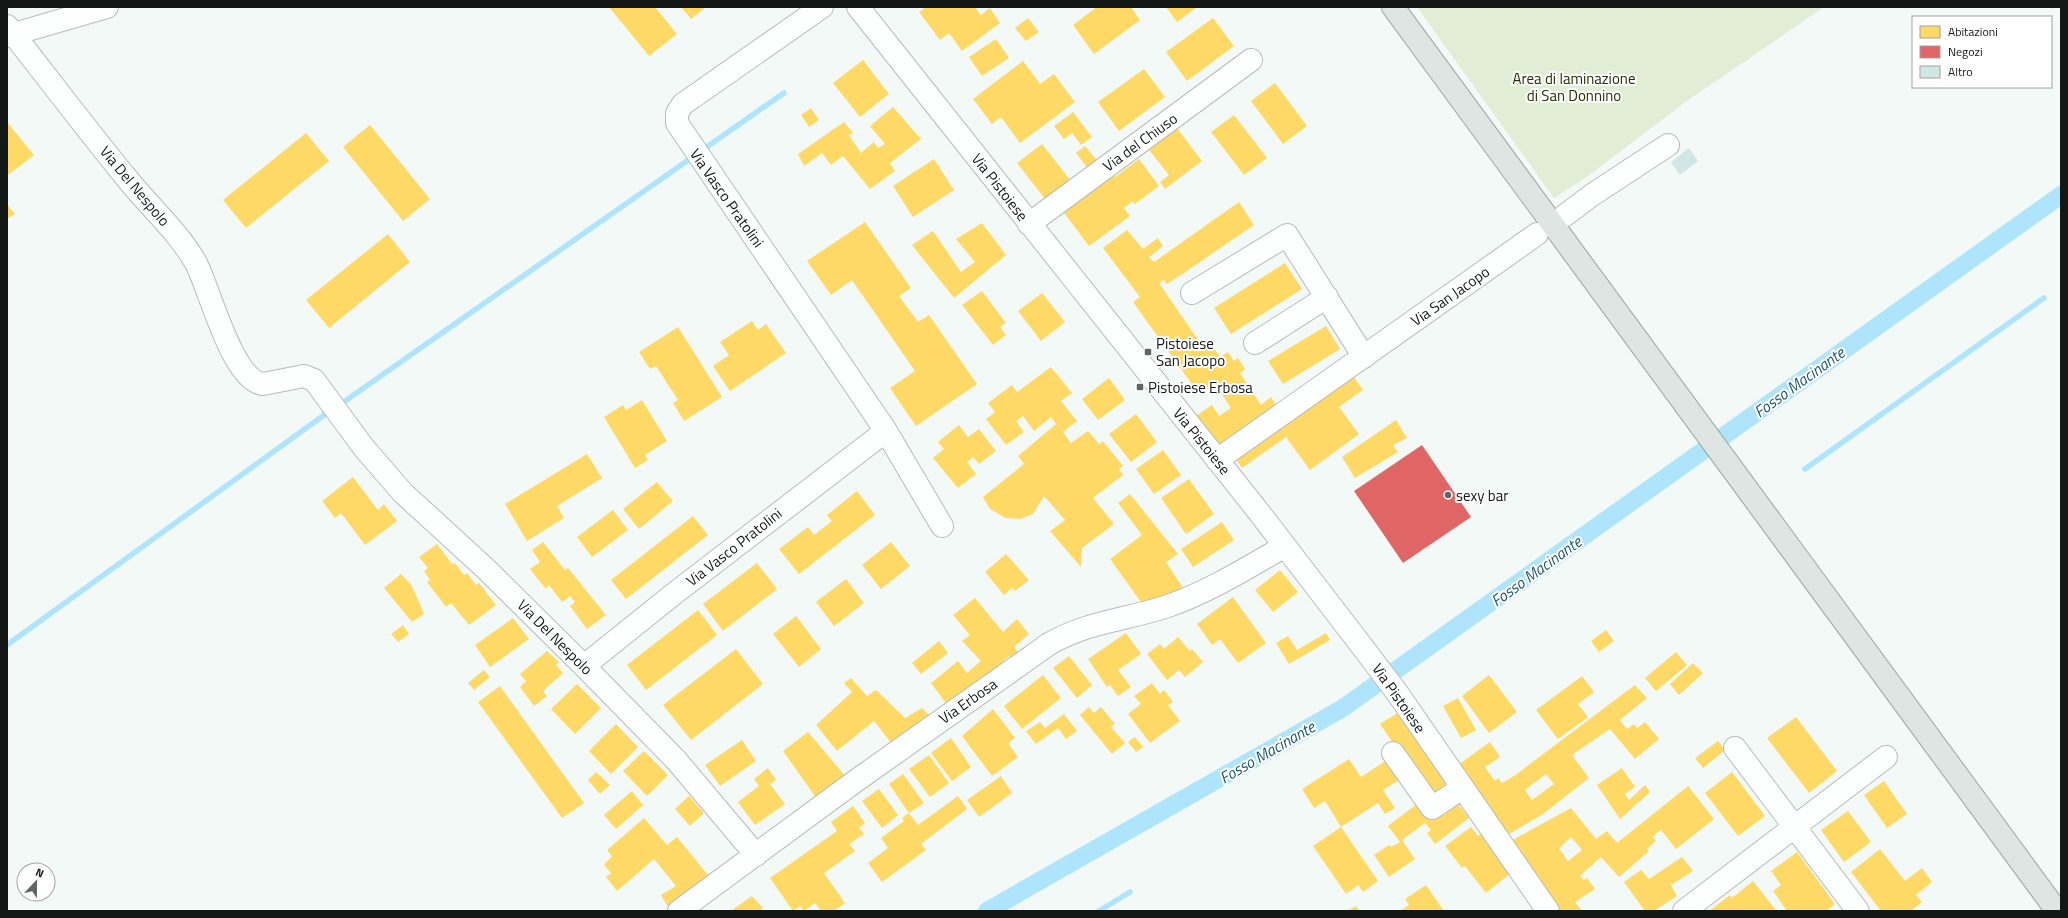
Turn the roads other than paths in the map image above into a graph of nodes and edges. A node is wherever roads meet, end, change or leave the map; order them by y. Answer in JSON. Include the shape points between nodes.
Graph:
{"nodes":[{"id":1,"x":107,"y":7,"type":"edge"},
{"id":2,"x":822,"y":7,"type":"edge"},
{"id":3,"x":858,"y":7,"type":"edge"},
{"id":4,"x":1393,"y":7,"type":"edge"},
{"id":5,"x":9,"y":32,"type":"edge"},
{"id":6,"x":1251,"y":60,"type":"dead end"},
{"id":7,"x":1668,"y":145,"type":"dead end"},
{"id":8,"x":1564,"y":216,"type":"dead end"},
{"id":9,"x":1029,"y":224,"type":"junction"},
{"id":10,"x":1537,"y":234,"type":"dead end"},
{"id":11,"x":1192,"y":293,"type":"dead end"},
{"id":12,"x":1327,"y":297,"type":"junction"},
{"id":13,"x":1255,"y":344,"type":"dead end"},
{"id":14,"x":1364,"y":357,"type":"junction"},
{"id":15,"x":886,"y":430,"type":"junction"},
{"id":16,"x":1217,"y":460,"type":"junction"},
{"id":17,"x":942,"y":526,"type":"dead end"},
{"id":18,"x":1285,"y":546,"type":"junction"},
{"id":19,"x":584,"y":666,"type":"junction"},
{"id":20,"x":1735,"y":748,"type":"dead end"},
{"id":21,"x":1393,"y":753,"type":"dead end"},
{"id":22,"x":1886,"y":758,"type":"dead end"},
{"id":23,"x":1462,"y":788,"type":"junction"},
{"id":24,"x":1794,"y":826,"type":"junction"},
{"id":25,"x":756,"y":855,"type":"junction"},
{"id":26,"x":1543,"y":909,"type":"edge"},
{"id":27,"x":679,"y":911,"type":"edge"},
{"id":28,"x":1684,"y":911,"type":"edge"},
{"id":29,"x":1858,"y":911,"type":"edge"},
{"id":30,"x":2057,"y":911,"type":"edge"}],
"edges":[{"from":1,"to":5,"type":"street"},
{"from":2,"to":15,"type":"street","name":"Via Vasco Pratolini","via":[[683,104],[677,113],[677,123]]},
{"from":3,"to":9,"type":"street","name":"Via Pistoiese"},
{"from":4,"to":30,"type":"main road"},
{"from":5,"to":19,"type":"street","name":"Via Del Nespolo","via":[[189,252],[237,361],[248,377],[260,384],[311,377],[389,478]]},
{"from":6,"to":9,"type":"street","name":"Via del Chiuso"},
{"from":7,"to":8,"type":"street"},
{"from":9,"to":16,"type":"street","name":"Via Pistoiese"},
{"from":10,"to":14,"type":"street","name":"Via San Jacopo"},
{"from":11,"to":12,"type":"street","via":[[1287,235]]},
{"from":12,"to":13,"type":"street"},
{"from":12,"to":14,"type":"street"},
{"from":14,"to":16,"type":"street","name":"Via San Jacopo"},
{"from":15,"to":17,"type":"street","name":"Via Vasco Pratolini"},
{"from":15,"to":19,"type":"street","name":"Via Vasco Pratolini"},
{"from":16,"to":18,"type":"street","name":"Via Pistoiese"},
{"from":18,"to":23,"type":"street","name":"Via Pistoiese","via":[[1398,694]]},
{"from":18,"to":25,"type":"street","name":"Via Erbosa","via":[[1196,595],[1167,607],[1102,622],[1049,644],[856,780]]},
{"from":19,"to":25,"type":"street","name":"Via Del Nespolo","via":[[676,760]]},
{"from":20,"to":24,"type":"street"},
{"from":21,"to":23,"type":"street","via":[[1432,808]]},
{"from":22,"to":24,"type":"street"},
{"from":23,"to":26,"type":"street","name":"Via Pistoiese"},
{"from":24,"to":28,"type":"street"},
{"from":24,"to":29,"type":"street"},
{"from":25,"to":27,"type":"street","name":"Via Erbosa"}]}
